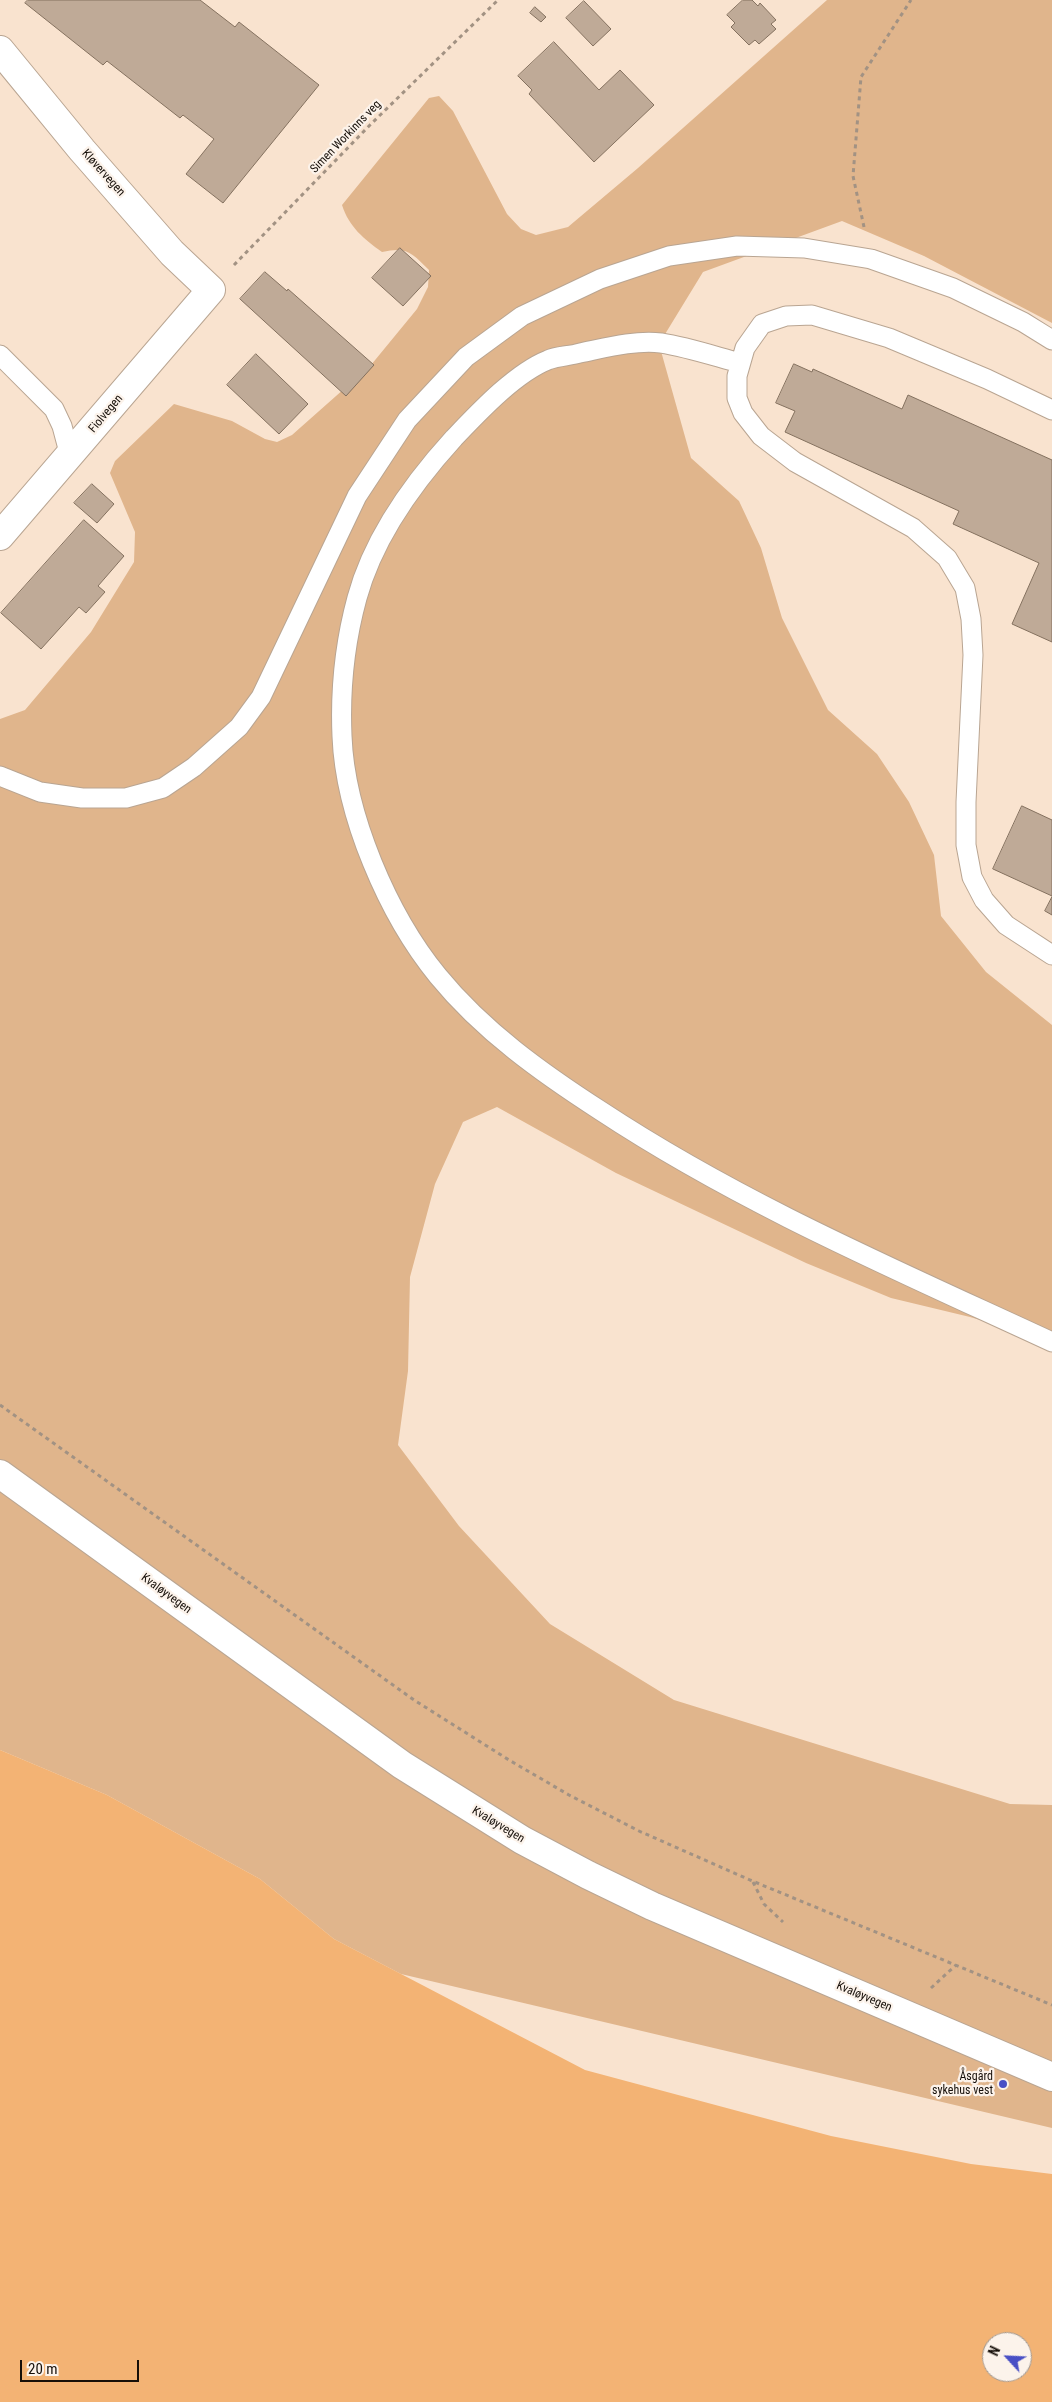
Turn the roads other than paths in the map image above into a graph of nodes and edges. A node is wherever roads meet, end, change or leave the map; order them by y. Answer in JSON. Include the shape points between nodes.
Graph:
{"nodes":[{"id":1,"x":0,"y":50,"type":"edge"},
{"id":2,"x":211,"y":290,"type":"joint"},
{"id":3,"x":1052,"y":340,"type":"edge"},
{"id":4,"x":0,"y":355,"type":"edge"},
{"id":5,"x":740,"y":362,"type":"junction"},
{"id":6,"x":1052,"y":410,"type":"edge"},
{"id":7,"x":70,"y":456,"type":"junction"},
{"id":8,"x":1,"y":534,"type":"edge"},
{"id":9,"x":0,"y":776,"type":"edge"},
{"id":10,"x":1052,"y":955,"type":"edge"},
{"id":11,"x":1052,"y":1342,"type":"edge"},
{"id":12,"x":0,"y":1474,"type":"edge"},
{"id":13,"x":1052,"y":2077,"type":"edge"}],
"edges":[{"from":1,"to":2,"type":"street","name":"Kløvervegen","via":[[172,253]]},
{"from":2,"to":7,"type":"street","name":"Fiolvegen"},
{"from":3,"to":9,"type":"lane","via":[[953,288],[871,259],[804,248],[737,246],[669,256],[600,279],[522,316],[466,357],[406,420],[356,496],[261,697],[239,727],[201,761],[163,788],[126,798],[82,798],[40,792]]},
{"from":4,"to":7,"type":"lane","via":[[54,409]]},
{"from":5,"to":6,"type":"lane","via":[[745,348],[762,324],[786,316],[812,315],[889,338]]},
{"from":5,"to":10,"type":"lane","via":[[738,398],[743,413],[761,436],[795,462],[913,528],[947,558],[965,588],[973,655],[966,802],[966,845],[972,877],[984,900],[1006,925]]},
{"from":5,"to":11,"type":"lane","via":[[657,343],[612,346],[548,360],[484,407],[407,495],[376,549],[358,596],[342,687],[342,739],[352,797],[367,848],[385,890],[417,948],[439,978],[519,1054],[571,1092],[688,1166],[739,1193]]},
{"from":7,"to":8,"type":"street","name":"Fiolvegen"},
{"from":12,"to":13,"type":"street","name":"Kvaløyvegen","via":[[402,1765],[522,1840],[652,1906]]}]}
